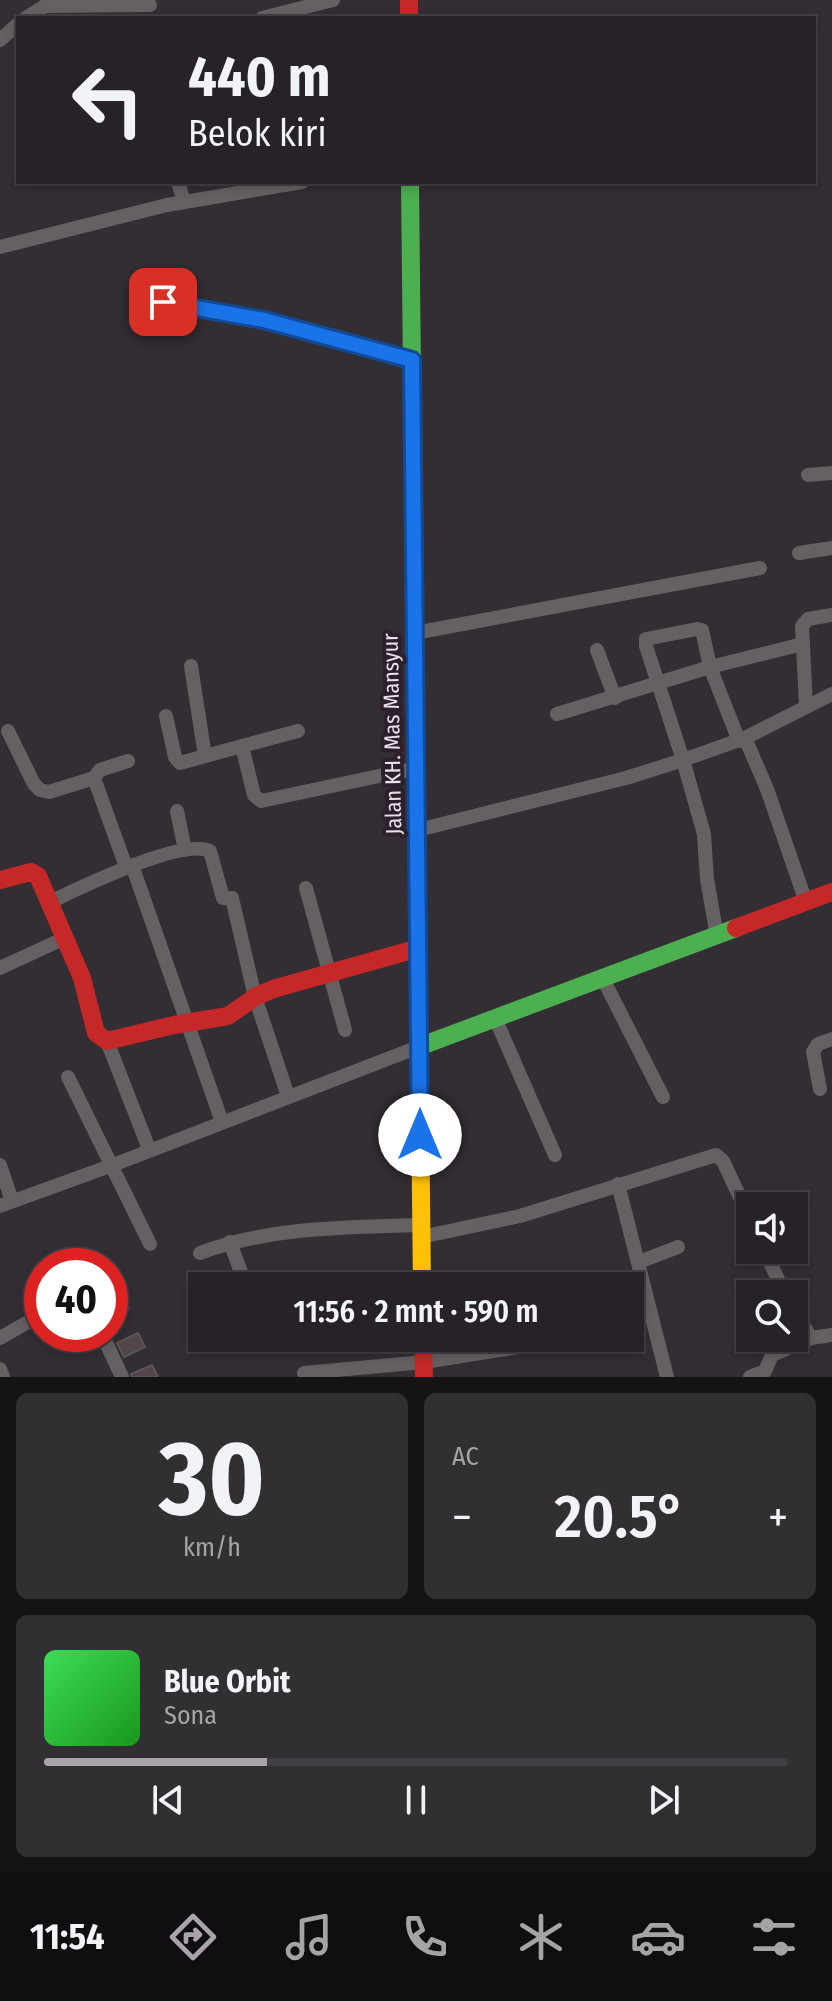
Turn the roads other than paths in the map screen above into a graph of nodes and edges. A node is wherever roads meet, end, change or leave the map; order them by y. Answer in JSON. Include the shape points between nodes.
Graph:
{"nodes":[{"id":1,"x":333,"y":0,"type":"edge"},
{"id":2,"x":151,"y":8,"type":"edge"},
{"id":3,"x":29,"y":16,"type":"edge"},
{"id":4,"x":270,"y":16,"type":"edge"},
{"id":5,"x":16,"y":26,"type":"edge"},
{"id":6,"x":0,"y":40,"type":"edge"},
{"id":7,"x":179,"y":184,"type":"edge"},
{"id":8,"x":290,"y":184,"type":"edge"},
{"id":9,"x":410,"y":184,"type":"edge"},
{"id":10,"x":184,"y":202,"type":"junction"},
{"id":11,"x":0,"y":247,"type":"edge"},
{"id":12,"x":163,"y":302,"type":"dead end"},
{"id":13,"x":412,"y":360,"type":"junction"},
{"id":14,"x":832,"y":473,"type":"edge"},
{"id":15,"x":808,"y":475,"type":"dead end"},
{"id":16,"x":832,"y":548,"type":"edge"},
{"id":17,"x":799,"y":553,"type":"dead end"},
{"id":18,"x":760,"y":568,"type":"dead end"},
{"id":19,"x":832,"y":615,"type":"edge"},
{"id":20,"x":415,"y":633,"type":"junction"},
{"id":21,"x":803,"y":644,"type":"junction"},
{"id":22,"x":597,"y":650,"type":"dead end"},
{"id":23,"x":191,"y":666,"type":"dead end"},
{"id":24,"x":710,"y":667,"type":"junction"},
{"id":25,"x":658,"y":682,"type":"junction"},
{"id":26,"x":832,"y":694,"type":"edge"},
{"id":27,"x":615,"y":698,"type":"junction"},
{"id":28,"x":806,"y":706,"type":"junction"},
{"id":29,"x":557,"y":714,"type":"dead end"},
{"id":30,"x":166,"y":716,"type":"dead end"},
{"id":31,"x":8,"y":731,"type":"dead end"},
{"id":32,"x":298,"y":731,"type":"dead end"},
{"id":33,"x":742,"y":740,"type":"junction"},
{"id":34,"x":242,"y":746,"type":"junction"},
{"id":35,"x":205,"y":756,"type":"junction"},
{"id":36,"x":683,"y":760,"type":"junction"},
{"id":37,"x":128,"y":761,"type":"dead end"},
{"id":38,"x":417,"y":768,"type":"junction"},
{"id":39,"x":94,"y":778,"type":"junction"},
{"id":40,"x":177,"y":811,"type":"dead end"},
{"id":41,"x":418,"y":830,"type":"junction"},
{"id":42,"x":185,"y":850,"type":"junction"},
{"id":43,"x":129,"y":866,"type":"junction"},
{"id":44,"x":0,"y":880,"type":"edge"},
{"id":45,"x":306,"y":888,"type":"dead end"},
{"id":46,"x":832,"y":892,"type":"edge"},
{"id":47,"x":50,"y":902,"type":"junction"},
{"id":48,"x":806,"y":902,"type":"junction"},
{"id":49,"x":717,"y":936,"type":"junction"},
{"id":50,"x":65,"y":938,"type":"junction"},
{"id":51,"x":419,"y":948,"type":"junction"},
{"id":52,"x":0,"y":968,"type":"edge"},
{"id":53,"x":330,"y":972,"type":"junction"},
{"id":54,"x":603,"y":979,"type":"junction"},
{"id":55,"x":255,"y":997,"type":"junction"},
{"id":56,"x":495,"y":1018,"type":"junction"},
{"id":57,"x":187,"y":1023,"type":"junction"},
{"id":58,"x":345,"y":1030,"type":"dead end"},
{"id":59,"x":832,"y":1039,"type":"edge"},
{"id":60,"x":107,"y":1041,"type":"junction"},
{"id":61,"x":421,"y":1046,"type":"junction"},
{"id":62,"x":68,"y":1077,"type":"dead end"},
{"id":63,"x":820,"y":1089,"type":"dead end"},
{"id":64,"x":288,"y":1096,"type":"junction"},
{"id":65,"x":663,"y":1097,"type":"dead end"},
{"id":66,"x":222,"y":1122,"type":"junction"},
{"id":67,"x":149,"y":1149,"type":"junction"},
{"id":68,"x":555,"y":1155,"type":"dead end"},
{"id":69,"x":0,"y":1165,"type":"edge"},
{"id":70,"x":113,"y":1165,"type":"junction"},
{"id":71,"x":618,"y":1184,"type":"junction"},
{"id":72,"x":737,"y":1192,"type":"edge"},
{"id":73,"x":6,"y":1204,"type":"edge"},
{"id":74,"x":420,"y":1231,"type":"junction"},
{"id":75,"x":230,"y":1242,"type":"junction"},
{"id":76,"x":150,"y":1244,"type":"dead end"},
{"id":77,"x":678,"y":1247,"type":"dead end"},
{"id":78,"x":200,"y":1253,"type":"dead end"},
{"id":79,"x":639,"y":1262,"type":"junction"},
{"id":80,"x":241,"y":1272,"type":"edge"},
{"id":81,"x":421,"y":1272,"type":"edge"},
{"id":82,"x":24,"y":1324,"type":"edge"},
{"id":83,"x":808,"y":1333,"type":"edge"},
{"id":84,"x":832,"y":1335,"type":"edge"},
{"id":85,"x":0,"y":1338,"type":"edge"},
{"id":86,"x":811,"y":1338,"type":"junction"},
{"id":87,"x":110,"y":1352,"type":"edge"},
{"id":88,"x":500,"y":1352,"type":"edge"},
{"id":89,"x":0,"y":1369,"type":"edge"},
{"id":90,"x":424,"y":1369,"type":"edge"},
{"id":91,"x":304,"y":1373,"type":"dead end"},
{"id":92,"x":3,"y":1377,"type":"edge"},
{"id":93,"x":122,"y":1377,"type":"edge"},
{"id":94,"x":667,"y":1377,"type":"edge"},
{"id":95,"x":750,"y":1377,"type":"edge"}],
"edges":[{"from":1,"to":4,"type":"street"},
{"from":2,"to":3,"type":"street","via":[[45,6]]},
{"from":5,"to":6,"type":"street"},
{"from":7,"to":10,"type":"street"},
{"from":8,"to":10,"type":"street"},
{"from":9,"to":13,"type":"street","name":"Jalan KH. Mas Mansyur"},
{"from":10,"to":11,"type":"street"},
{"from":12,"to":13,"type":"street","via":[[264,320]]},
{"from":13,"to":20,"type":"street","name":"Jalan KH. Mas Mansyur"},
{"from":14,"to":15,"type":"street"},
{"from":16,"to":17,"type":"street"},
{"from":18,"to":20,"type":"street"},
{"from":19,"to":21,"type":"street","via":[[804,622]]},
{"from":20,"to":38,"type":"street","name":"Jalan KH. Mas Mansyur"},
{"from":21,"to":24,"type":"street"},
{"from":21,"to":28,"type":"street"},
{"from":22,"to":27,"type":"street"},
{"from":23,"to":35,"type":"street"},
{"from":24,"to":25,"type":"street"},
{"from":24,"to":25,"type":"street","via":[[700,629],[650,638],[645,643]]},
{"from":24,"to":33,"type":"street"},
{"from":25,"to":27,"type":"street"},
{"from":25,"to":36,"type":"street"},
{"from":26,"to":28,"type":"street"},
{"from":27,"to":29,"type":"street"},
{"from":28,"to":33,"type":"street"},
{"from":30,"to":35,"type":"street","via":[[178,761]]},
{"from":31,"to":39,"type":"street","via":[[40,790]]},
{"from":32,"to":34,"type":"street"},
{"from":33,"to":36,"type":"street"},
{"from":33,"to":48,"type":"street","via":[[767,789]]},
{"from":34,"to":35,"type":"street"},
{"from":34,"to":38,"type":"street","via":[[254,795],[261,801]]},
{"from":36,"to":41,"type":"street"},
{"from":36,"to":49,"type":"street","via":[[704,834]]},
{"from":37,"to":39,"type":"street","via":[[100,770]]},
{"from":38,"to":41,"type":"street","name":"Jalan KH. Mas Mansyur"},
{"from":39,"to":43,"type":"street"},
{"from":40,"to":42,"type":"street"},
{"from":41,"to":51,"type":"street","name":"Jalan KH. Mas Mansyur"},
{"from":42,"to":43,"type":"street"},
{"from":42,"to":55,"type":"street","via":[[204,848],[211,854],[223,898],[232,898]]},
{"from":43,"to":47,"type":"street"},
{"from":43,"to":57,"type":"street"},
{"from":44,"to":47,"type":"street","via":[[34,872]]},
{"from":45,"to":53,"type":"street"},
{"from":46,"to":48,"type":"street"},
{"from":47,"to":50,"type":"street"},
{"from":48,"to":49,"type":"street"},
{"from":49,"to":54,"type":"street"},
{"from":50,"to":52,"type":"street"},
{"from":50,"to":60,"type":"street","via":[[96,1033]]},
{"from":51,"to":53,"type":"street"},
{"from":51,"to":61,"type":"street","name":"Jalan KH. Mas Mansyur"},
{"from":53,"to":55,"type":"street"},
{"from":53,"to":58,"type":"street"},
{"from":54,"to":56,"type":"street"},
{"from":54,"to":65,"type":"street"},
{"from":55,"to":57,"type":"street","via":[[233,1015]]},
{"from":55,"to":64,"type":"street"},
{"from":56,"to":61,"type":"street"},
{"from":56,"to":68,"type":"street"},
{"from":57,"to":60,"type":"street"},
{"from":57,"to":66,"type":"street"},
{"from":59,"to":63,"type":"street","via":[[813,1052]]},
{"from":60,"to":67,"type":"street"},
{"from":61,"to":64,"type":"street"},
{"from":61,"to":74,"type":"street","name":"Jalan KH. Mas Mansyur"},
{"from":62,"to":70,"type":"street"},
{"from":64,"to":66,"type":"street"},
{"from":66,"to":67,"type":"street"},
{"from":67,"to":70,"type":"street"},
{"from":69,"to":73,"type":"street"},
{"from":70,"to":73,"type":"street"},
{"from":70,"to":76,"type":"street"},
{"from":71,"to":72,"type":"street","via":[[716,1155]]},
{"from":71,"to":74,"type":"street","via":[[520,1216]]},
{"from":71,"to":79,"type":"street"},
{"from":74,"to":75,"type":"street","via":[[313,1229]]},
{"from":74,"to":81,"type":"street","name":"Jalan KH. Mas Mansyur"},
{"from":75,"to":78,"type":"street"},
{"from":75,"to":80,"type":"street"},
{"from":77,"to":79,"type":"street"},
{"from":79,"to":94,"type":"street"},
{"from":82,"to":85,"type":"street"},
{"from":83,"to":86,"type":"street"},
{"from":84,"to":86,"type":"street"},
{"from":86,"to":95,"type":"street","via":[[772,1355],[765,1371]]},
{"from":87,"to":93,"type":"street"},
{"from":88,"to":90,"type":"street"},
{"from":89,"to":92,"type":"street"},
{"from":90,"to":91,"type":"street"}]}
